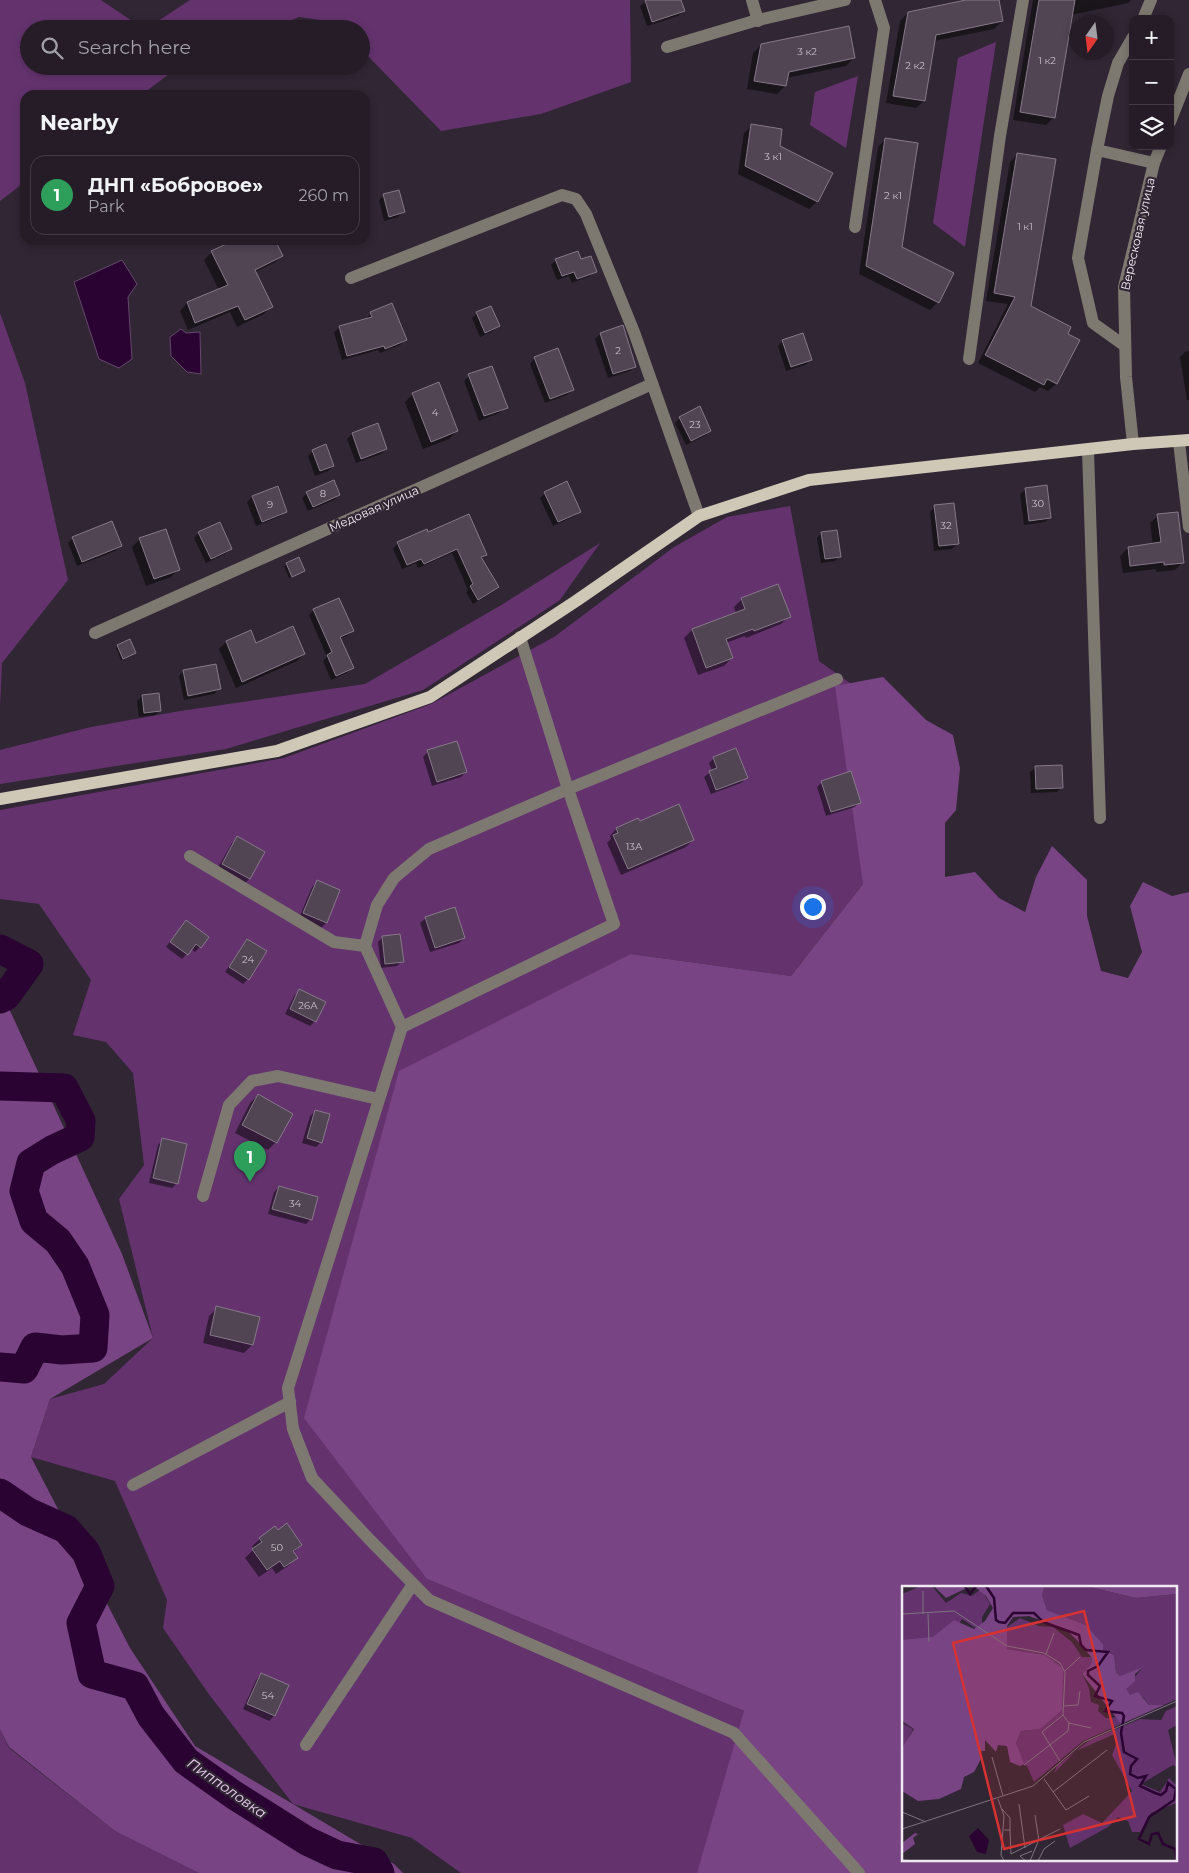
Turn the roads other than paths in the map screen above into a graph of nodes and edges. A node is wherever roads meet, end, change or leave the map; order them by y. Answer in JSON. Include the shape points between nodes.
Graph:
{"nodes":[{"id":1,"x":752,"y":0,"type":"edge"},
{"id":2,"x":845,"y":0,"type":"edge"},
{"id":3,"x":875,"y":0,"type":"edge"},
{"id":4,"x":1023,"y":0,"type":"edge"},
{"id":5,"x":1151,"y":0,"type":"edge"},
{"id":6,"x":1145,"y":15,"type":"edge"},
{"id":7,"x":758,"y":20,"type":"junction"},
{"id":8,"x":1129,"y":45,"type":"edge"},
{"id":9,"x":667,"y":47,"type":"dead end"},
{"id":10,"x":1189,"y":74,"type":"edge"},
{"id":11,"x":1174,"y":112,"type":"edge"},
{"id":12,"x":1097,"y":150,"type":"junction"},
{"id":13,"x":1159,"y":150,"type":"edge"},
{"id":14,"x":1154,"y":163,"type":"junction"},
{"id":15,"x":855,"y":227,"type":"dead end"},
{"id":16,"x":351,"y":278,"type":"dead end"},
{"id":17,"x":1125,"y":346,"type":"junction"},
{"id":18,"x":969,"y":359,"type":"dead end"},
{"id":19,"x":652,"y":384,"type":"junction"},
{"id":20,"x":1184,"y":441,"type":"edge"},
{"id":21,"x":1133,"y":444,"type":"junction"},
{"id":22,"x":1088,"y":450,"type":"junction"},
{"id":23,"x":699,"y":516,"type":"junction"},
{"id":24,"x":1189,"y":527,"type":"edge"},
{"id":25,"x":95,"y":634,"type":"dead end"},
{"id":26,"x":520,"y":637,"type":"junction"},
{"id":27,"x":837,"y":679,"type":"dead end"},
{"id":28,"x":568,"y":789,"type":"junction"},
{"id":29,"x":0,"y":799,"type":"edge"},
{"id":30,"x":1100,"y":818,"type":"dead end"},
{"id":31,"x":190,"y":856,"type":"dead end"},
{"id":32,"x":365,"y":946,"type":"junction"},
{"id":33,"x":402,"y":1027,"type":"junction"},
{"id":34,"x":378,"y":1099,"type":"junction"},
{"id":35,"x":203,"y":1196,"type":"dead end"},
{"id":36,"x":290,"y":1402,"type":"junction"},
{"id":37,"x":133,"y":1485,"type":"dead end"},
{"id":38,"x":413,"y":1584,"type":"junction"},
{"id":39,"x":306,"y":1745,"type":"dead end"},
{"id":40,"x":859,"y":1873,"type":"edge"}],
"edges":[{"from":1,"to":7,"type":"street"},
{"from":2,"to":7,"type":"street"},
{"from":3,"to":15,"type":"street","via":[[884,28]]},
{"from":4,"to":18,"type":"street","via":[[1000,136]]},
{"from":5,"to":6,"type":"street"},
{"from":7,"to":9,"type":"street"},
{"from":8,"to":12,"type":"street","via":[[1118,63]]},
{"from":10,"to":11,"type":"street"},
{"from":12,"to":14,"type":"street"},
{"from":12,"to":17,"type":"street","via":[[1078,258],[1093,323]]},
{"from":13,"to":14,"type":"street","name":"Вересковая улица"},
{"from":14,"to":17,"type":"street","name":"Вересковая улица","via":[[1124,287]]},
{"from":16,"to":19,"type":"street","via":[[562,195],[576,199],[586,214]]},
{"from":17,"to":21,"type":"street","name":"Вересковая улица"},
{"from":19,"to":23,"type":"street"},
{"from":19,"to":25,"type":"street","name":"Медовая улица"},
{"from":20,"to":21,"type":"main road"},
{"from":20,"to":24,"type":"street"},
{"from":21,"to":22,"type":"main road"},
{"from":22,"to":23,"type":"main road","via":[[809,480]]},
{"from":22,"to":30,"type":"street"},
{"from":23,"to":26,"type":"main road"},
{"from":26,"to":28,"type":"street"},
{"from":26,"to":29,"type":"main road","via":[[430,697],[277,751]]},
{"from":27,"to":28,"type":"street"},
{"from":28,"to":32,"type":"street","via":[[428,849],[394,878],[377,906]]},
{"from":28,"to":33,"type":"street","via":[[614,924]]},
{"from":31,"to":32,"type":"street","via":[[334,942]]},
{"from":32,"to":33,"type":"street"},
{"from":33,"to":34,"type":"street"},
{"from":34,"to":35,"type":"street","via":[[278,1076],[252,1081],[229,1104]]},
{"from":34,"to":36,"type":"street","via":[[288,1388]]},
{"from":36,"to":37,"type":"street"},
{"from":36,"to":38,"type":"street","via":[[293,1429],[312,1478]]},
{"from":38,"to":39,"type":"street"},
{"from":38,"to":40,"type":"street","via":[[429,1600],[734,1733]]}]}
